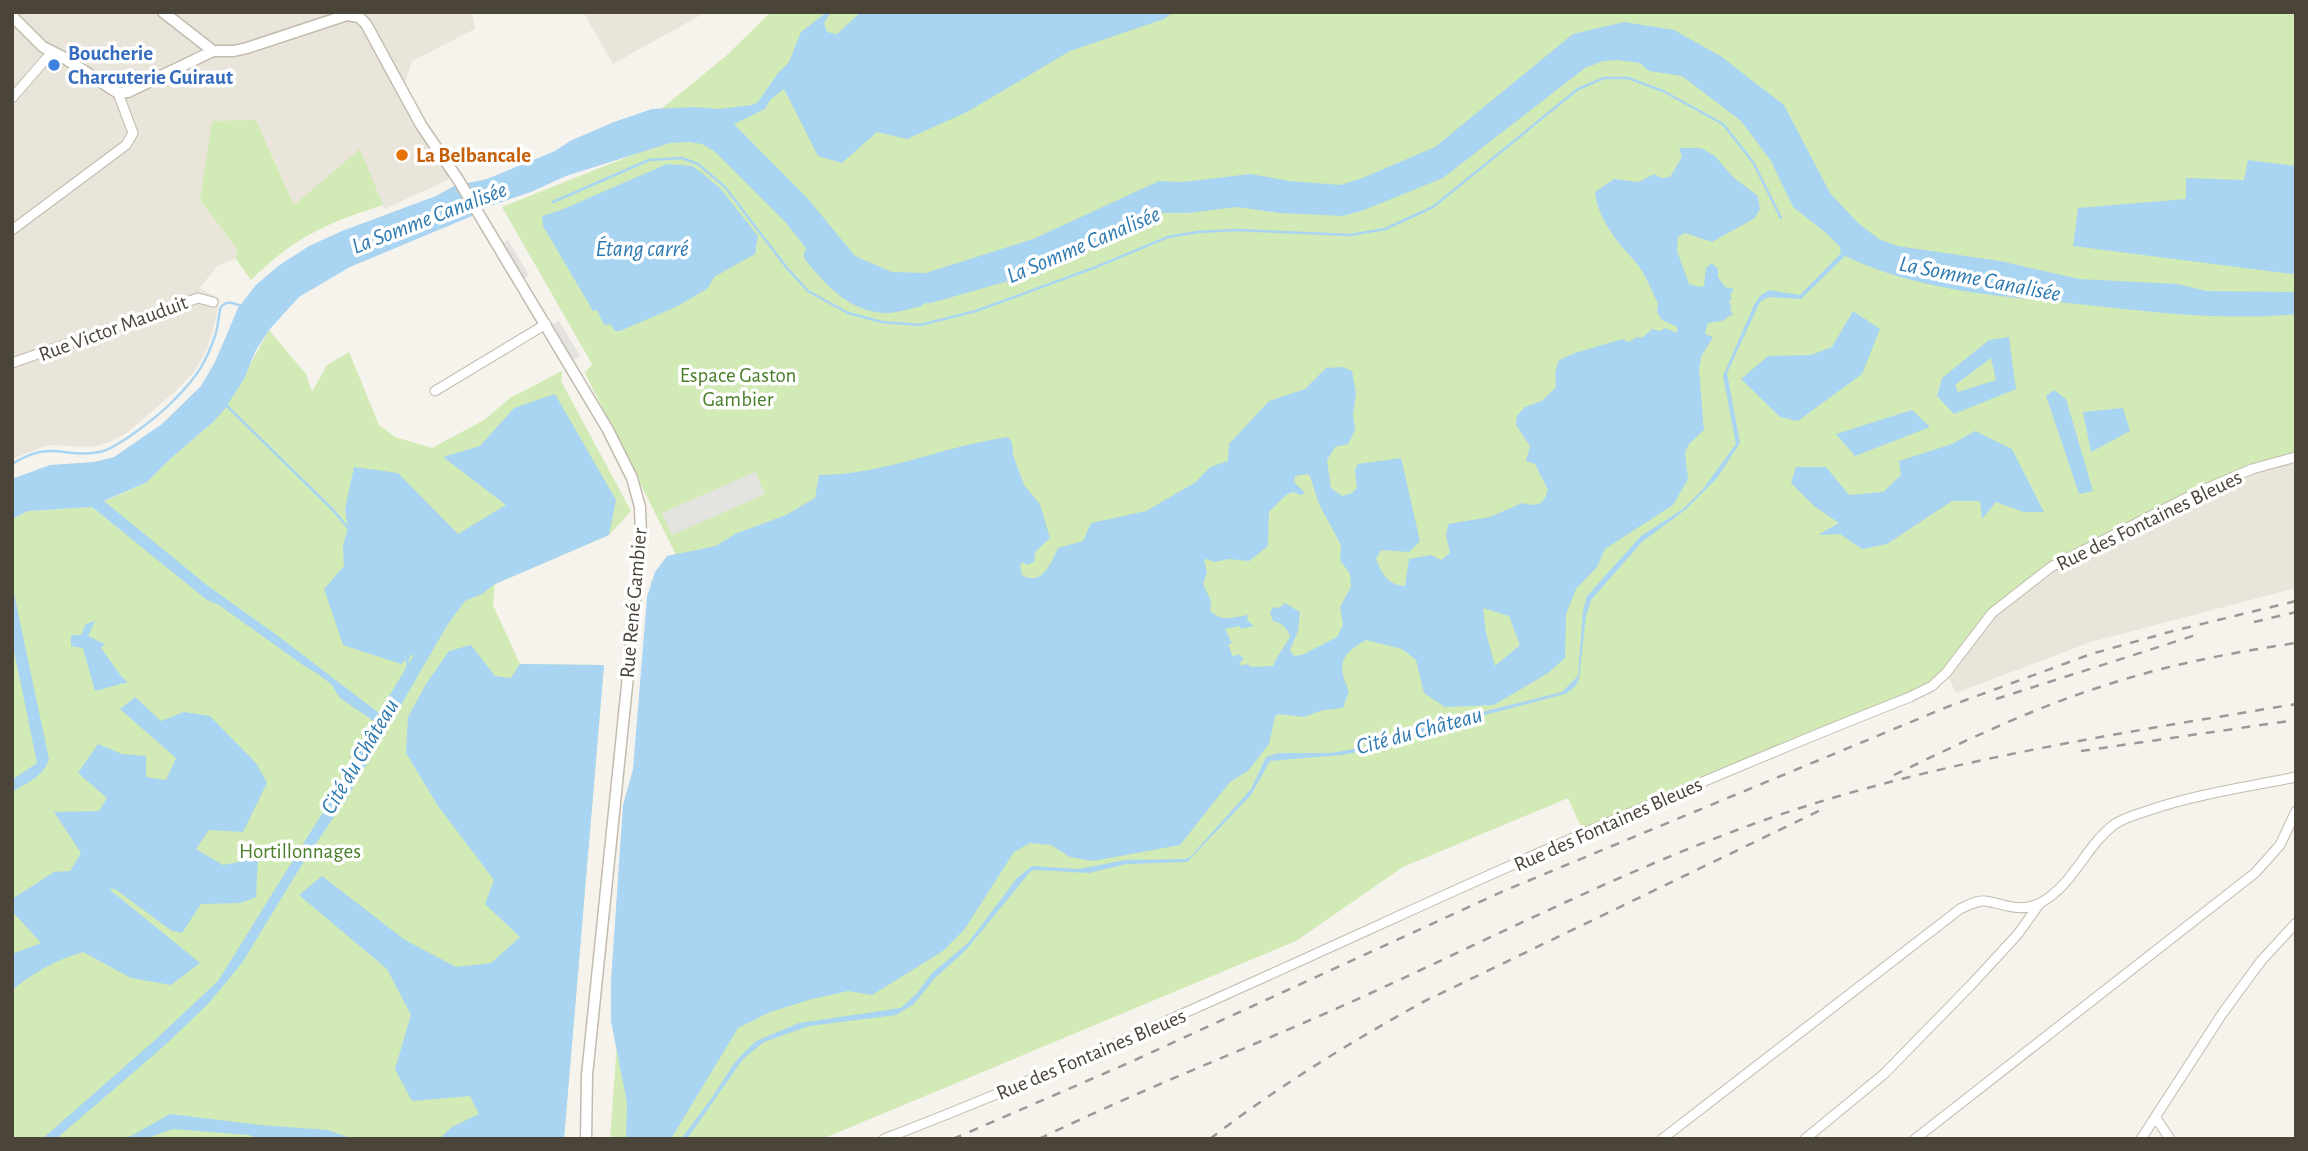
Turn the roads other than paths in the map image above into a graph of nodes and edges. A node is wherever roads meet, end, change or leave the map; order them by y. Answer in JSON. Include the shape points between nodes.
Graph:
{"nodes":[{"id":1,"x":163,"y":12,"type":"edge"},
{"id":2,"x":361,"y":15,"type":"edge"},
{"id":3,"x":12,"y":16,"type":"edge"},
{"id":4,"x":212,"y":51,"type":"junction"},
{"id":5,"x":51,"y":53,"type":"junction"},
{"id":6,"x":118,"y":93,"type":"junction"},
{"id":7,"x":12,"y":98,"type":"edge"},
{"id":8,"x":12,"y":230,"type":"edge"},
{"id":9,"x":213,"y":302,"type":"dead end"},
{"id":10,"x":546,"y":324,"type":"junction"},
{"id":11,"x":12,"y":363,"type":"edge"},
{"id":12,"x":435,"y":391,"type":"dead end"},
{"id":13,"x":2296,"y":457,"type":"edge"},
{"id":14,"x":2296,"y":777,"type":"edge"},
{"id":15,"x":2296,"y":811,"type":"edge"},
{"id":16,"x":2040,"y":904,"type":"junction"},
{"id":17,"x":2296,"y":923,"type":"edge"},
{"id":18,"x":2156,"y":1118,"type":"junction"},
{"id":19,"x":586,"y":1139,"type":"edge"},
{"id":20,"x":884,"y":1139,"type":"edge"},
{"id":21,"x":1662,"y":1139,"type":"edge"},
{"id":22,"x":1805,"y":1139,"type":"edge"},
{"id":23,"x":1915,"y":1139,"type":"edge"},
{"id":24,"x":2141,"y":1139,"type":"edge"},
{"id":25,"x":2170,"y":1139,"type":"edge"}],
"edges":[{"from":1,"to":4,"type":"street"},
{"from":2,"to":4,"type":"street","via":[[347,15],[247,48]]},
{"from":2,"to":10,"type":"street","name":"Rue René Gambier","via":[[421,125]]},
{"from":3,"to":5,"type":"street"},
{"from":4,"to":6,"type":"street"},
{"from":5,"to":6,"type":"street"},
{"from":5,"to":7,"type":"street"},
{"from":6,"to":8,"type":"street","via":[[134,133],[126,145]]},
{"from":9,"to":11,"type":"street","name":"Rue Victor Mauduit","via":[[198,298]]},
{"from":10,"to":12,"type":"street"},
{"from":10,"to":19,"type":"street","name":"Rue René Gambier","via":[[625,462],[640,507],[632,639],[588,1061]]},
{"from":13,"to":20,"type":"street","name":"Rue des Fontaines Bleues","via":[[2252,469],[2194,494],[2051,567],[1992,612],[1946,673],[1910,697],[1689,787],[1130,1038]]},
{"from":14,"to":16,"type":"street","via":[[2165,805],[2116,823],[2062,886]]},
{"from":15,"to":23,"type":"street","via":[[2280,845],[2255,873]]},
{"from":16,"to":21,"type":"street","via":[[2008,908],[1984,900],[1960,909]]},
{"from":16,"to":22,"type":"street","via":[[1981,975],[1884,1074]]},
{"from":17,"to":18,"type":"street","via":[[2222,1014]]},
{"from":18,"to":24,"type":"street"},
{"from":18,"to":25,"type":"street"}]}
